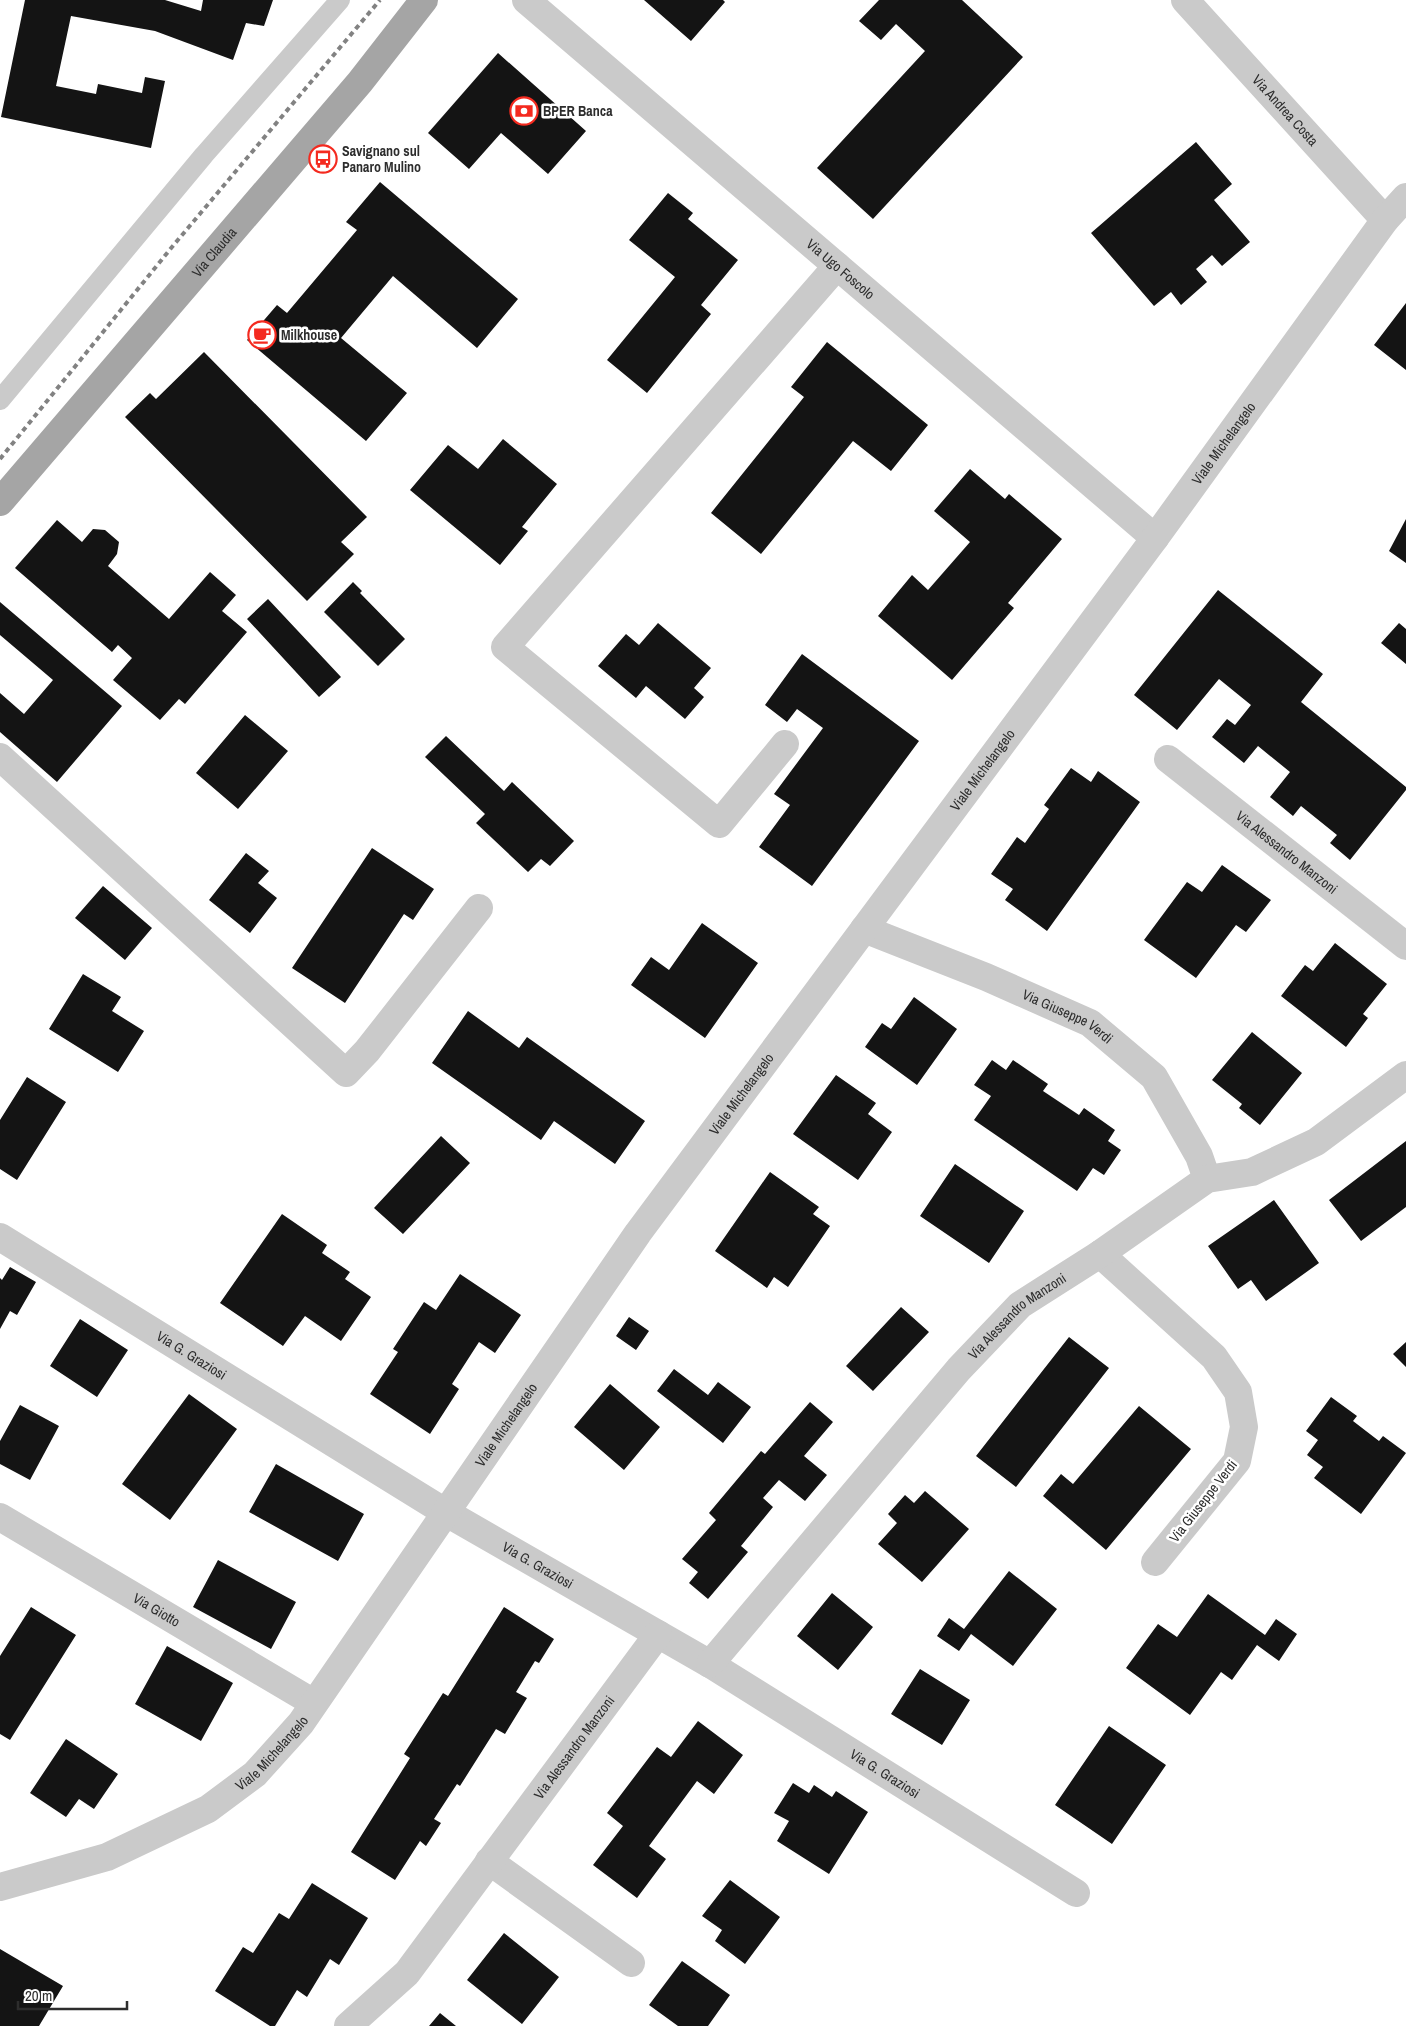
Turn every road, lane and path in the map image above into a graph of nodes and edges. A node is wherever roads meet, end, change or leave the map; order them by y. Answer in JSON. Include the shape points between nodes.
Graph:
{"nodes":[{"id":1,"x":340,"y":0,"type":"edge"},
{"id":2,"x":424,"y":0,"type":"edge"},
{"id":3,"x":526,"y":0,"type":"edge"},
{"id":4,"x":1185,"y":0,"type":"edge"},
{"id":5,"x":1406,"y":197,"type":"edge"},
{"id":6,"x":1385,"y":220,"type":"junction"},
{"id":7,"x":837,"y":266,"type":"junction"},
{"id":8,"x":0,"y":400,"type":"edge"},
{"id":9,"x":0,"y":502,"type":"edge"},
{"id":10,"x":1155,"y":538,"type":"junction"},
{"id":11,"x":785,"y":744,"type":"dead end"},
{"id":12,"x":0,"y":757,"type":"edge"},
{"id":13,"x":1168,"y":759,"type":"dead end"},
{"id":14,"x":479,"y":908,"type":"dead end"},
{"id":15,"x":864,"y":929,"type":"junction"},
{"id":16,"x":1406,"y":946,"type":"edge"},
{"id":17,"x":1406,"y":1075,"type":"edge"},
{"id":18,"x":1207,"y":1179,"type":"junction"},
{"id":19,"x":0,"y":1238,"type":"edge"},
{"id":20,"x":1100,"y":1254,"type":"junction"},
{"id":21,"x":445,"y":1512,"type":"junction"},
{"id":22,"x":0,"y":1517,"type":"edge"},
{"id":23,"x":1155,"y":1562,"type":"dead end"},
{"id":24,"x":658,"y":1634,"type":"junction"},
{"id":25,"x":710,"y":1664,"type":"junction"},
{"id":26,"x":314,"y":1703,"type":"junction"},
{"id":27,"x":489,"y":1861,"type":"junction"},
{"id":28,"x":0,"y":1887,"type":"edge"},
{"id":29,"x":1076,"y":1893,"type":"dead end"},
{"id":30,"x":631,"y":1963,"type":"dead end"},
{"id":31,"x":348,"y":2026,"type":"edge"}],
"edges":[{"from":1,"to":8,"type":"lane","via":[[204,155]]},
{"from":2,"to":9,"type":"main road","name":"Via Claudia","via":[[360,82]]},
{"from":3,"to":7,"type":"street","name":"Via Ugo Foscolo"},
{"from":4,"to":6,"type":"street","name":"Via Andrea Costa"},
{"from":5,"to":6,"type":"street","name":"Viale Michelangelo"},
{"from":6,"to":10,"type":"street","name":"Viale Michelangelo"},
{"from":7,"to":10,"type":"street","name":"Via Ugo Foscolo"},
{"from":7,"to":11,"type":"street","via":[[505,647],[719,824]]},
{"from":10,"to":15,"type":"street","name":"Viale Michelangelo"},
{"from":12,"to":14,"type":"street","via":[[346,1073],[367,1051]]},
{"from":13,"to":16,"type":"street","name":"Via Alessandro Manzoni"},
{"from":15,"to":18,"type":"street","name":"Via Giuseppe Verdi","via":[[986,977],[1090,1023],[1154,1077],[1199,1156]]},
{"from":15,"to":21,"type":"street","name":"Viale Michelangelo","via":[[638,1233]]},
{"from":17,"to":18,"type":"street","name":"Via Alessandro Manzoni","via":[[1316,1142],[1252,1172]]},
{"from":18,"to":20,"type":"street","name":"Via Alessandro Manzoni"},
{"from":19,"to":21,"type":"street","name":"Via G. Graziosi"},
{"from":20,"to":23,"type":"street","name":"Via Giuseppe Verdi","via":[[1214,1357],[1238,1392],[1240,1401],[1244,1428],[1237,1461]]},
{"from":20,"to":25,"type":"street","name":"Via Alessandro Manzoni","via":[[1020,1305]]},
{"from":21,"to":24,"type":"street","name":"Via G. Graziosi"},
{"from":21,"to":26,"type":"street","name":"Viale Michelangelo"},
{"from":22,"to":26,"type":"street","name":"Via Giotto"},
{"from":24,"to":25,"type":"street","name":"Via G. Graziosi"},
{"from":24,"to":27,"type":"street","name":"Via Alessandro Manzoni"},
{"from":25,"to":29,"type":"street","name":"Via G. Graziosi"},
{"from":26,"to":28,"type":"street","name":"Viale Michelangelo","via":[[301,1723],[255,1774],[208,1809],[107,1856]]},
{"from":27,"to":30,"type":"street"},
{"from":27,"to":31,"type":"street","name":"Via Alessandro Manzoni","via":[[406,1974]]}]}
